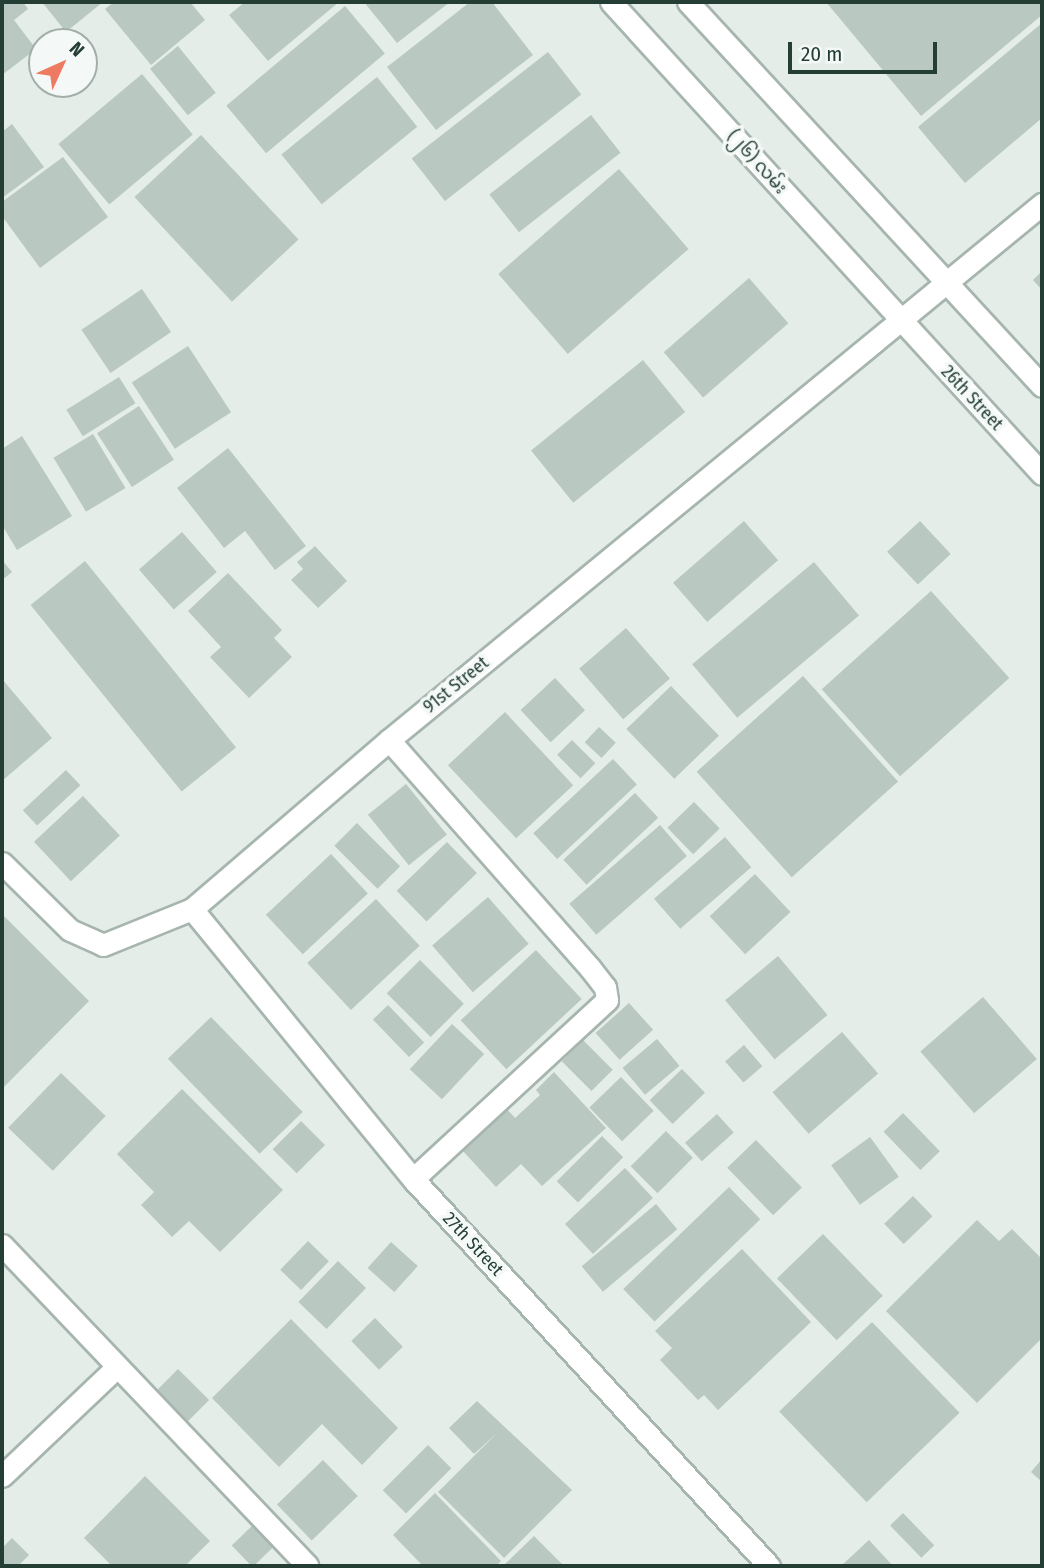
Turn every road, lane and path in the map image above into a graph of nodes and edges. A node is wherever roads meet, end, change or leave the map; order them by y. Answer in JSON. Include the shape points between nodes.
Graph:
{"nodes":[{"id":1,"x":611,"y":2,"type":"edge"},
{"id":2,"x":688,"y":2,"type":"edge"},
{"id":3,"x":1042,"y":204,"type":"edge"},
{"id":4,"x":948,"y":284,"type":"junction"},
{"id":5,"x":902,"y":323,"type":"junction"},
{"id":6,"x":1042,"y":386,"type":"edge"},
{"id":7,"x":1042,"y":474,"type":"edge"},
{"id":8,"x":389,"y":740,"type":"junction"},
{"id":9,"x":2,"y":863,"type":"edge"},
{"id":10,"x":192,"y":909,"type":"junction"},
{"id":11,"x":413,"y":1179,"type":"junction"},
{"id":12,"x":2,"y":1245,"type":"edge"},
{"id":13,"x":116,"y":1368,"type":"junction"},
{"id":14,"x":2,"y":1476,"type":"edge"},
{"id":15,"x":308,"y":1566,"type":"edge"},
{"id":16,"x":769,"y":1566,"type":"edge"}],
"edges":[{"from":1,"to":5,"type":"street","name":"(၂၆) လမ်း"},
{"from":2,"to":4,"type":"street"},
{"from":3,"to":4,"type":"street","name":"91st Street"},
{"from":4,"to":5,"type":"street","name":"91st Street"},
{"from":4,"to":6,"type":"street"},
{"from":5,"to":7,"type":"street","name":"26th Street"},
{"from":5,"to":8,"type":"street","name":"91st Street"},
{"from":8,"to":10,"type":"street","name":"91st Street"},
{"from":8,"to":11,"type":"street","via":[[590,968],[605,987],[607,1000]]},
{"from":9,"to":10,"type":"street","name":"91st Street","via":[[70,930],[103,945]]},
{"from":10,"to":11,"type":"street","name":"27th Street"},
{"from":11,"to":16,"type":"street","name":"27th Street"},
{"from":12,"to":13,"type":"street"},
{"from":13,"to":14,"type":"street"},
{"from":13,"to":15,"type":"street"}]}
